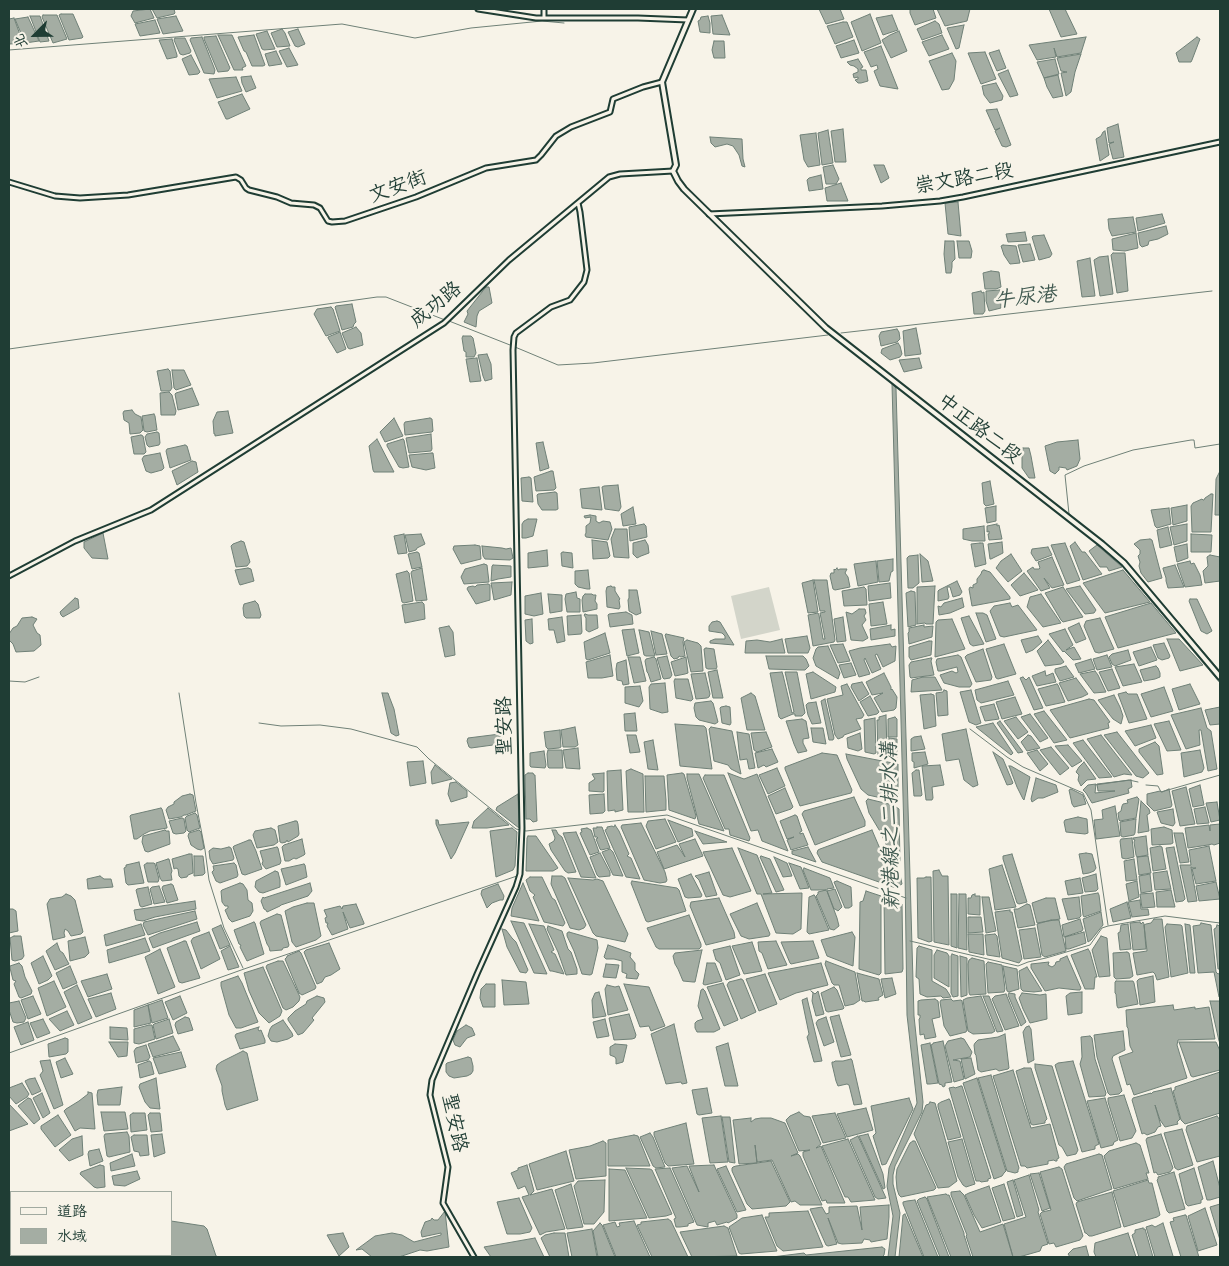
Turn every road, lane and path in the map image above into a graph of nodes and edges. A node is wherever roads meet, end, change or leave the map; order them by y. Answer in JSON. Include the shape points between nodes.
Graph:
{"nodes":[{"id":1,"x":478,"y":9,"type":"edge"},
{"id":2,"x":544,"y":9,"type":"edge"},
{"id":3,"x":693,"y":9,"type":"edge"},
{"id":4,"x":544,"y":18,"type":"junction"},
{"id":5,"x":688,"y":20,"type":"junction"},
{"id":6,"x":662,"y":82,"type":"junction"},
{"id":7,"x":1220,"y":142,"type":"edge"},
{"id":8,"x":673,"y":171,"type":"junction"},
{"id":9,"x":9,"y":182,"type":"edge"},
{"id":10,"x":578,"y":203,"type":"junction"},
{"id":11,"x":709,"y":214,"type":"junction"},
{"id":12,"x":9,"y":576,"type":"edge"},
{"id":13,"x":1220,"y":677,"type":"edge"},
{"id":14,"x":474,"y":1257,"type":"edge"}],
"edges":[{"from":1,"to":4,"type":"street"},
{"from":2,"to":4,"type":"street"},
{"from":3,"to":5,"type":"main road"},
{"from":4,"to":5,"type":"street"},
{"from":5,"to":6,"type":"main road"},
{"from":6,"to":8,"type":"main road","via":[[676,165]]},
{"from":6,"to":9,"type":"street","name":"文安街","via":[[613,99],[610,112],[556,136],[536,160],[486,168],[416,197],[345,221],[328,221],[320,208],[314,205],[292,203],[249,190],[236,177],[128,195],[80,198],[55,196]]},
{"from":7,"to":11,"type":"street","name":"崇文路二段","via":[[940,201]]},
{"from":8,"to":10,"type":"street","name":"成功路","via":[[609,177]]},
{"from":8,"to":11,"type":"main road","name":"中正路二段","via":[[684,189]]},
{"from":10,"to":12,"type":"street","name":"成功路","via":[[503,266],[447,321],[151,510],[76,541]]},
{"from":10,"to":14,"type":"street","name":"聖安路","via":[[588,270],[584,282],[570,300],[551,307],[514,337],[522,828],[520,874],[432,1080],[430,1095],[448,1167],[443,1203]]},
{"from":11,"to":13,"type":"main road","name":"中正路二段","via":[[826,328],[1124,563]]}]}
